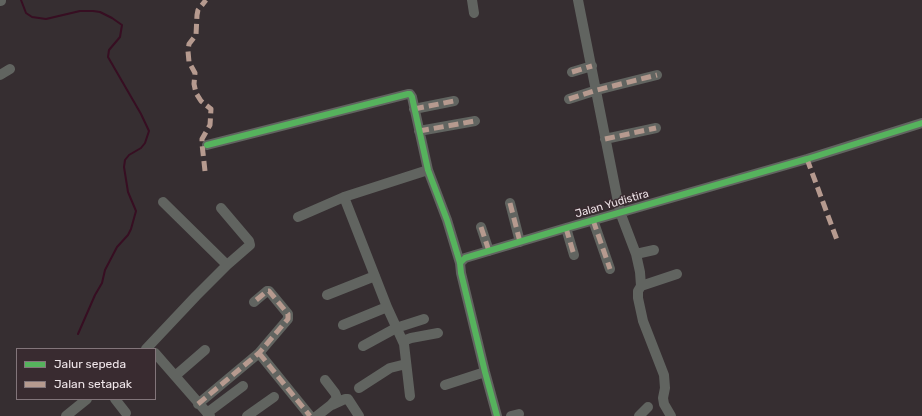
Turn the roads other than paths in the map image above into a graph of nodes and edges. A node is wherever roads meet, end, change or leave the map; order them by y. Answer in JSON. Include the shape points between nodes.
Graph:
{"nodes":[{"id":1,"x":472,"y":0,"type":"edge"},
{"id":2,"x":578,"y":0,"type":"edge"},
{"id":3,"x":474,"y":13,"type":"dead end"},
{"id":4,"x":592,"y":66,"type":"junction"},
{"id":5,"x":10,"y":69,"type":"dead end"},
{"id":6,"x":572,"y":72,"type":"dead end"},
{"id":7,"x":0,"y":75,"type":"edge"},
{"id":8,"x":657,"y":75,"type":"dead end"},
{"id":9,"x":597,"y":90,"type":"junction"},
{"id":10,"x":569,"y":100,"type":"dead end"},
{"id":11,"x":454,"y":101,"type":"dead end"},
{"id":12,"x":414,"y":109,"type":"junction"},
{"id":13,"x":475,"y":121,"type":"dead end"},
{"id":14,"x":922,"y":123,"type":"edge"},
{"id":15,"x":656,"y":128,"type":"dead end"},
{"id":16,"x":419,"y":131,"type":"junction"},
{"id":17,"x":605,"y":139,"type":"junction"},
{"id":18,"x":207,"y":145,"type":"dead end"},
{"id":19,"x":428,"y":170,"type":"junction"},
{"id":20,"x":344,"y":197,"type":"junction"},
{"id":21,"x":163,"y":202,"type":"dead end"},
{"id":22,"x":510,"y":204,"type":"dead end"},
{"id":23,"x":221,"y":208,"type":"dead end"},
{"id":24,"x":620,"y":212,"type":"junction"},
{"id":25,"x":298,"y":217,"type":"dead end"},
{"id":26,"x":593,"y":220,"type":"junction"},
{"id":27,"x":481,"y":227,"type":"dead end"},
{"id":28,"x":566,"y":228,"type":"junction"},
{"id":29,"x":520,"y":242,"type":"junction"},
{"id":30,"x":654,"y":250,"type":"dead end"},
{"id":31,"x":489,"y":251,"type":"junction"},
{"id":32,"x":636,"y":254,"type":"junction"},
{"id":33,"x":574,"y":255,"type":"dead end"},
{"id":34,"x":460,"y":263,"type":"junction"},
{"id":35,"x":227,"y":265,"type":"junction"},
{"id":36,"x":610,"y":269,"type":"dead end"},
{"id":37,"x":677,"y":274,"type":"dead end"},
{"id":38,"x":375,"y":276,"type":"junction"},
{"id":39,"x":641,"y":286,"type":"junction"},
{"id":40,"x":327,"y":295,"type":"dead end"},
{"id":41,"x":254,"y":302,"type":"dead end"},
{"id":42,"x":387,"y":307,"type":"junction"},
{"id":43,"x":424,"y":319,"type":"dead end"},
{"id":44,"x":342,"y":325,"type":"dead end"},
{"id":45,"x":396,"y":328,"type":"junction"},
{"id":46,"x":438,"y":333,"type":"dead end"},
{"id":47,"x":403,"y":341,"type":"junction"},
{"id":48,"x":363,"y":346,"type":"dead end"},
{"id":49,"x":152,"y":348,"type":"edge"},
{"id":50,"x":205,"y":350,"type":"dead end"},
{"id":51,"x":259,"y":353,"type":"junction"},
{"id":52,"x":156,"y":354,"type":"edge"},
{"id":53,"x":406,"y":364,"type":"junction"},
{"id":54,"x":485,"y":372,"type":"junction"},
{"id":55,"x":176,"y":376,"type":"junction"},
{"id":56,"x":325,"y":380,"type":"dead end"},
{"id":57,"x":445,"y":385,"type":"dead end"},
{"id":58,"x":243,"y":386,"type":"dead end"},
{"id":59,"x":358,"y":388,"type":"dead end"},
{"id":60,"x":410,"y":396,"type":"dead end"},
{"id":61,"x":274,"y":397,"type":"dead end"},
{"id":62,"x":86,"y":400,"type":"edge"},
{"id":63,"x":116,"y":400,"type":"edge"},
{"id":64,"x":198,"y":404,"type":"junction"},
{"id":65,"x":331,"y":405,"type":"junction"},
{"id":66,"x":648,"y":407,"type":"dead end"},
{"id":67,"x":126,"y":412,"type":"dead end"},
{"id":68,"x":208,"y":414,"type":"edge"},
{"id":69,"x":66,"y":416,"type":"edge"},
{"id":70,"x":247,"y":416,"type":"edge"},
{"id":71,"x":310,"y":416,"type":"edge"},
{"id":72,"x":317,"y":416,"type":"edge"},
{"id":73,"x":359,"y":416,"type":"edge"},
{"id":74,"x":497,"y":416,"type":"edge"},
{"id":75,"x":639,"y":416,"type":"edge"},
{"id":76,"x":671,"y":416,"type":"edge"}],
"edges":[{"from":1,"to":3,"type":"street"},
{"from":2,"to":4,"type":"street"},
{"from":4,"to":6,"type":"street"},
{"from":4,"to":9,"type":"street"},
{"from":5,"to":7,"type":"street"},
{"from":8,"to":9,"type":"street"},
{"from":9,"to":10,"type":"street"},
{"from":9,"to":17,"type":"street"},
{"from":11,"to":12,"type":"street"},
{"from":12,"to":16,"type":"street"},
{"from":12,"to":18,"type":"street","via":[[412,97],[408,94]]},
{"from":13,"to":16,"type":"street"},
{"from":14,"to":24,"type":"street","name":"Jalan Yudistira","via":[[807,159]]},
{"from":15,"to":17,"type":"street"},
{"from":16,"to":19,"type":"street"},
{"from":17,"to":24,"type":"street"},
{"from":19,"to":20,"type":"street"},
{"from":19,"to":34,"type":"street"},
{"from":20,"to":25,"type":"street"},
{"from":20,"to":38,"type":"street"},
{"from":21,"to":35,"type":"street"},
{"from":22,"to":29,"type":"street"},
{"from":23,"to":35,"type":"street","via":[[250,243]]},
{"from":24,"to":26,"type":"street","name":"Jalan Yudistira"},
{"from":24,"to":32,"type":"street"},
{"from":26,"to":28,"type":"street","name":"Jalan Yudistira"},
{"from":26,"to":36,"type":"street"},
{"from":27,"to":31,"type":"street"},
{"from":28,"to":29,"type":"street","name":"Jalan Yudistira"},
{"from":28,"to":33,"type":"street"},
{"from":29,"to":31,"type":"street","name":"Jalan Yudistira"},
{"from":30,"to":32,"type":"street"},
{"from":31,"to":34,"type":"street","name":"Jalan Yudistira","via":[[465,258]]},
{"from":32,"to":39,"type":"street"},
{"from":34,"to":54,"type":"street"},
{"from":35,"to":49,"type":"street","via":[[196,296]]},
{"from":37,"to":39,"type":"street"},
{"from":38,"to":40,"type":"street"},
{"from":38,"to":42,"type":"street"},
{"from":39,"to":76,"type":"street","via":[[638,298],[643,321],[664,375],[664,404]]},
{"from":41,"to":51,"type":"street","via":[[267,291],[289,317]]},
{"from":42,"to":44,"type":"street"},
{"from":42,"to":45,"type":"street"},
{"from":43,"to":45,"type":"street"},
{"from":45,"to":47,"type":"street"},
{"from":45,"to":48,"type":"street"},
{"from":46,"to":47,"type":"street"},
{"from":47,"to":53,"type":"street"},
{"from":50,"to":55,"type":"street"},
{"from":51,"to":64,"type":"street"},
{"from":51,"to":71,"type":"street"},
{"from":52,"to":55,"type":"street"},
{"from":53,"to":59,"type":"street","via":[[390,368]]},
{"from":53,"to":60,"type":"street"},
{"from":54,"to":57,"type":"street"},
{"from":54,"to":74,"type":"street"},
{"from":55,"to":64,"type":"street"},
{"from":56,"to":65,"type":"street","via":[[337,398]]},
{"from":58,"to":68,"type":"street"},
{"from":61,"to":70,"type":"street"},
{"from":62,"to":69,"type":"street"},
{"from":63,"to":67,"type":"street"},
{"from":64,"to":68,"type":"street"},
{"from":65,"to":72,"type":"street"},
{"from":65,"to":73,"type":"street","via":[[348,399]]},
{"from":66,"to":75,"type":"street"}]}
